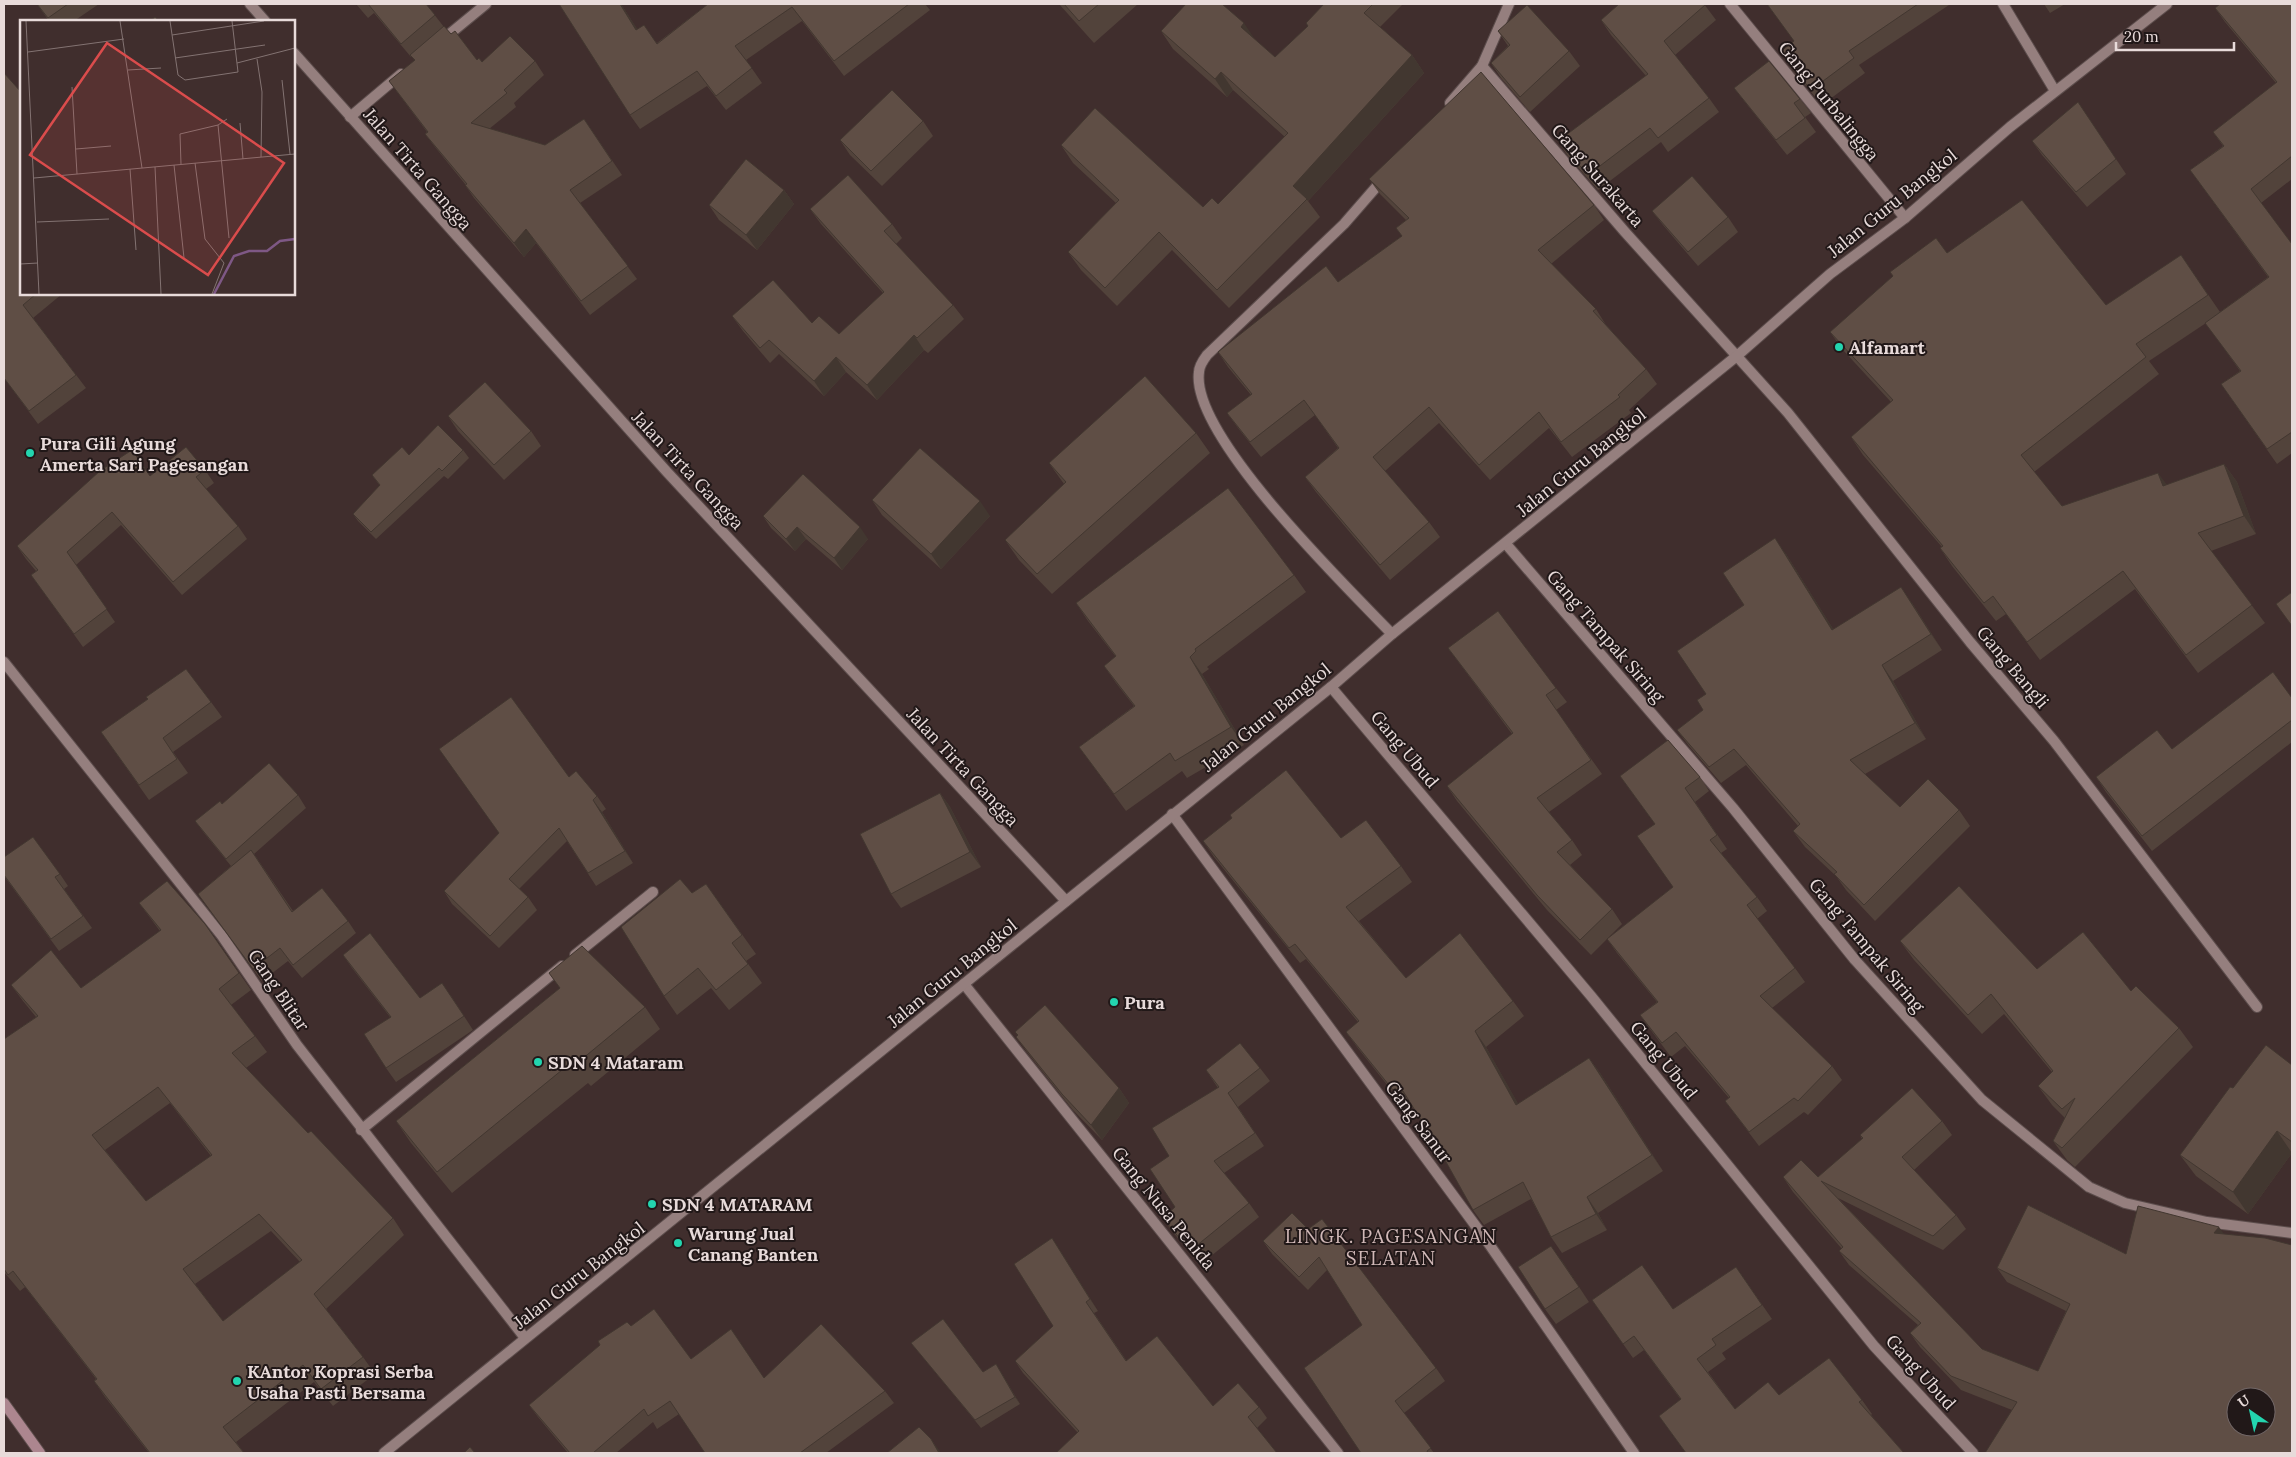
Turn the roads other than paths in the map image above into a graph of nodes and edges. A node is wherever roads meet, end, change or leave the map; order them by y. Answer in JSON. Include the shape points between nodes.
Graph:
{"nodes":[{"id":1,"x":250,"y":4,"type":"edge"},
{"id":2,"x":486,"y":4,"type":"edge"},
{"id":3,"x":1509,"y":4,"type":"edge"},
{"id":4,"x":1730,"y":4,"type":"edge"},
{"id":5,"x":2003,"y":4,"type":"edge"},
{"id":6,"x":2166,"y":4,"type":"edge"},
{"id":7,"x":264,"y":20,"type":"edge"},
{"id":8,"x":433,"y":48,"type":"edge"},
{"id":9,"x":295,"y":54,"type":"edge"},
{"id":10,"x":410,"y":66,"type":"edge"},
{"id":11,"x":1482,"y":66,"type":"junction"},
{"id":12,"x":2054,"y":91,"type":"junction"},
{"id":13,"x":1442,"y":111,"type":"edge"},
{"id":14,"x":350,"y":117,"type":"junction"},
{"id":15,"x":1390,"y":171,"type":"edge"},
{"id":16,"x":1904,"y":218,"type":"junction"},
{"id":17,"x":1738,"y":355,"type":"junction"},
{"id":18,"x":1506,"y":544,"type":"junction"},
{"id":19,"x":1392,"y":634,"type":"junction"},
{"id":20,"x":4,"y":662,"type":"edge"},
{"id":21,"x":1331,"y":687,"type":"junction"},
{"id":22,"x":1172,"y":814,"type":"junction"},
{"id":23,"x":653,"y":892,"type":"dead end"},
{"id":24,"x":1066,"y":901,"type":"junction"},
{"id":25,"x":964,"y":984,"type":"junction"},
{"id":26,"x":2256,"y":1007,"type":"dead end"},
{"id":27,"x":361,"y":1130,"type":"junction"},
{"id":28,"x":2292,"y":1233,"type":"edge"},
{"id":29,"x":525,"y":1338,"type":"junction"},
{"id":30,"x":4,"y":1403,"type":"edge"},
{"id":31,"x":40,"y":1453,"type":"edge"},
{"id":32,"x":384,"y":1453,"type":"edge"},
{"id":33,"x":1338,"y":1453,"type":"edge"},
{"id":34,"x":1634,"y":1453,"type":"edge"},
{"id":35,"x":1973,"y":1453,"type":"edge"}],
"edges":[{"from":1,"to":7,"type":"street"},
{"from":2,"to":8,"type":"street"},
{"from":3,"to":11,"type":"street"},
{"from":4,"to":16,"type":"street","name":"Gang Purbalingga"},
{"from":5,"to":12,"type":"street"},
{"from":6,"to":12,"type":"street","name":"Jalan Guru Bangkol"},
{"from":9,"to":14,"type":"street","name":"Jalan Tirta Gangga"},
{"from":10,"to":14,"type":"street"},
{"from":11,"to":13,"type":"street"},
{"from":11,"to":17,"type":"street","name":"Gang Surakarta","via":[[1625,232]]},
{"from":12,"to":16,"type":"street","name":"Jalan Guru Bangkol"},
{"from":14,"to":24,"type":"street","name":"Jalan Tirta Gangga","via":[[661,465]]},
{"from":15,"to":19,"type":"street","via":[[1344,224],[1207,354],[1199,371],[1202,396],[1215,427],[1257,489]]},
{"from":16,"to":17,"type":"street","name":"Jalan Guru Bangkol","via":[[1830,274]]},
{"from":17,"to":18,"type":"street","name":"Jalan Guru Bangkol"},
{"from":17,"to":26,"type":"street","name":"Gang Bangli","via":[[2054,741]]},
{"from":18,"to":19,"type":"street","name":"Jalan Guru Bangkol"},
{"from":18,"to":28,"type":"street","name":"Gang Tampak Siring","via":[[1733,808],[1855,960],[1982,1100],[2089,1188],[2125,1202],[2207,1222]]},
{"from":19,"to":21,"type":"street","name":"Jalan Guru Bangkol"},
{"from":20,"to":27,"type":"street","name":"Gang Blitar","via":[[222,936],[297,1045]]},
{"from":21,"to":22,"type":"street","name":"Jalan Guru Bangkol"},
{"from":21,"to":35,"type":"street","name":"Gang Ubud","via":[[1591,996],[1874,1346]]},
{"from":22,"to":24,"type":"street","name":"Jalan Guru Bangkol"},
{"from":22,"to":34,"type":"street","name":"Gang Sanur","via":[[1489,1244]]},
{"from":23,"to":27,"type":"street"},
{"from":24,"to":25,"type":"street","name":"Jalan Guru Bangkol"},
{"from":25,"to":29,"type":"street","name":"Jalan Guru Bangkol","via":[[567,1308]]},
{"from":25,"to":33,"type":"street","name":"Gang Nusa Penida"},
{"from":27,"to":29,"type":"street","name":"Gang Blitar"},
{"from":29,"to":32,"type":"street","name":"Jalan Guru Bangkol"},
{"from":30,"to":31,"type":"main road"}]}
